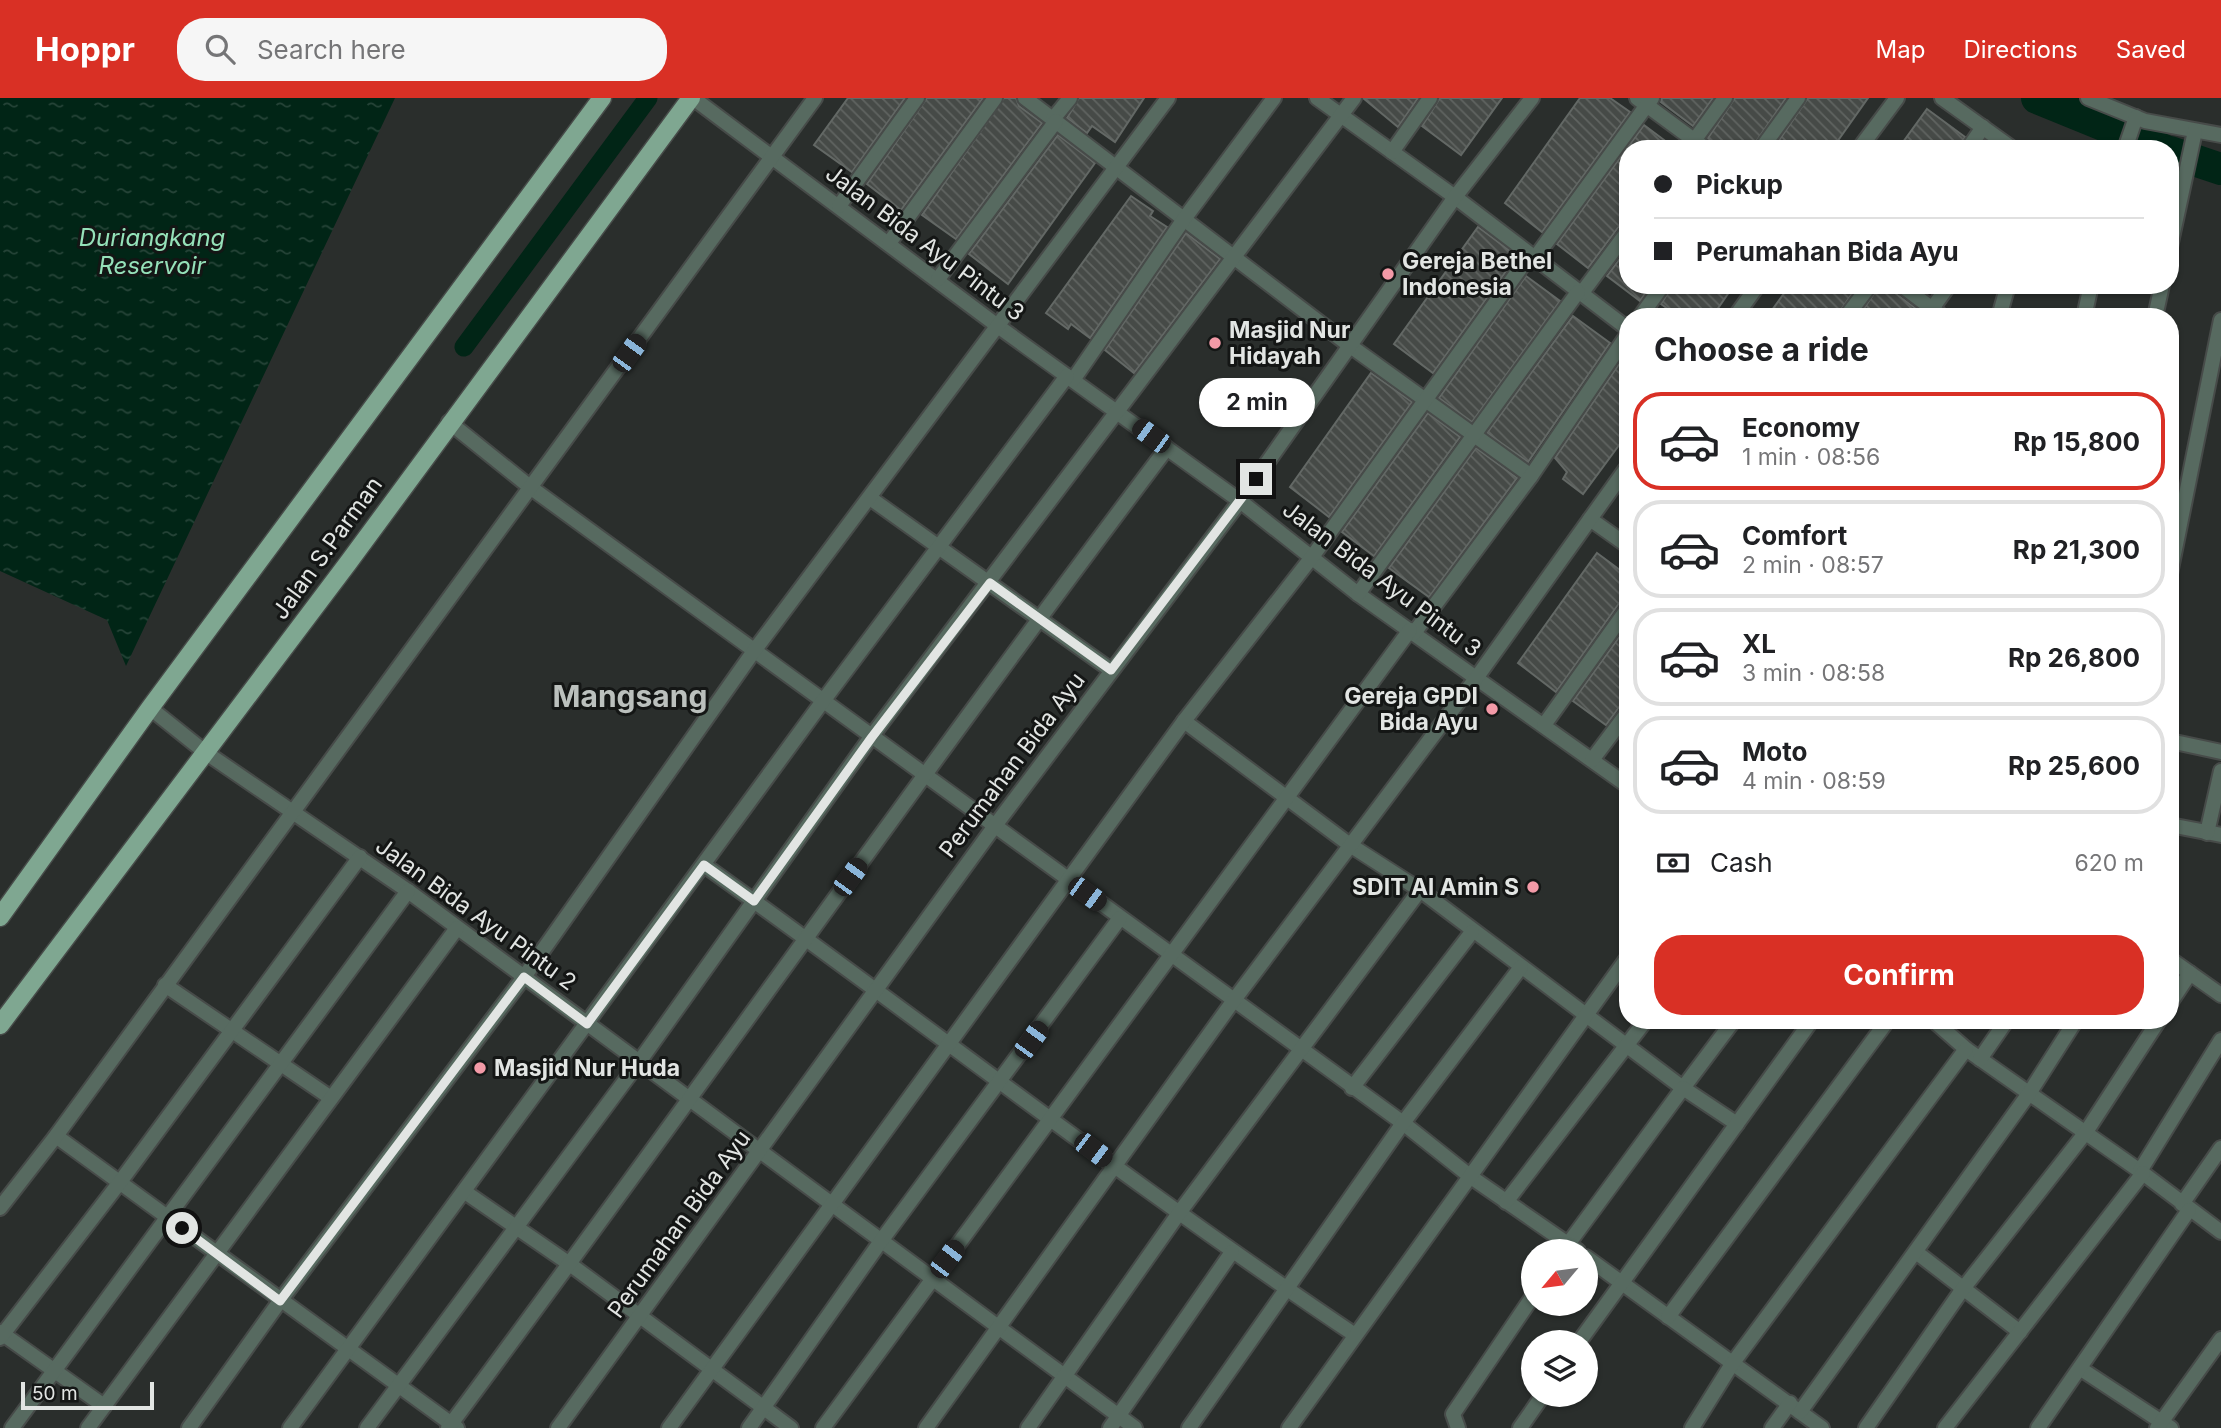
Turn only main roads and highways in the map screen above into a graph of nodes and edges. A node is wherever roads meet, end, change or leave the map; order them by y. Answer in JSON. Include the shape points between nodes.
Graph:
{"nodes":[{"id":1,"x":602,"y":98,"type":"edge"},
{"id":2,"x":692,"y":98,"type":"edge"},
{"id":3,"x":0,"y":917,"type":"edge"},
{"id":4,"x":0,"y":1025,"type":"edge"}],
"edges":[{"from":1,"to":3,"type":"main road","name":"Jalan S.Parman"},
{"from":2,"to":4,"type":"main road","name":"Jalan S.Parman","via":[[198,747]]}]}
